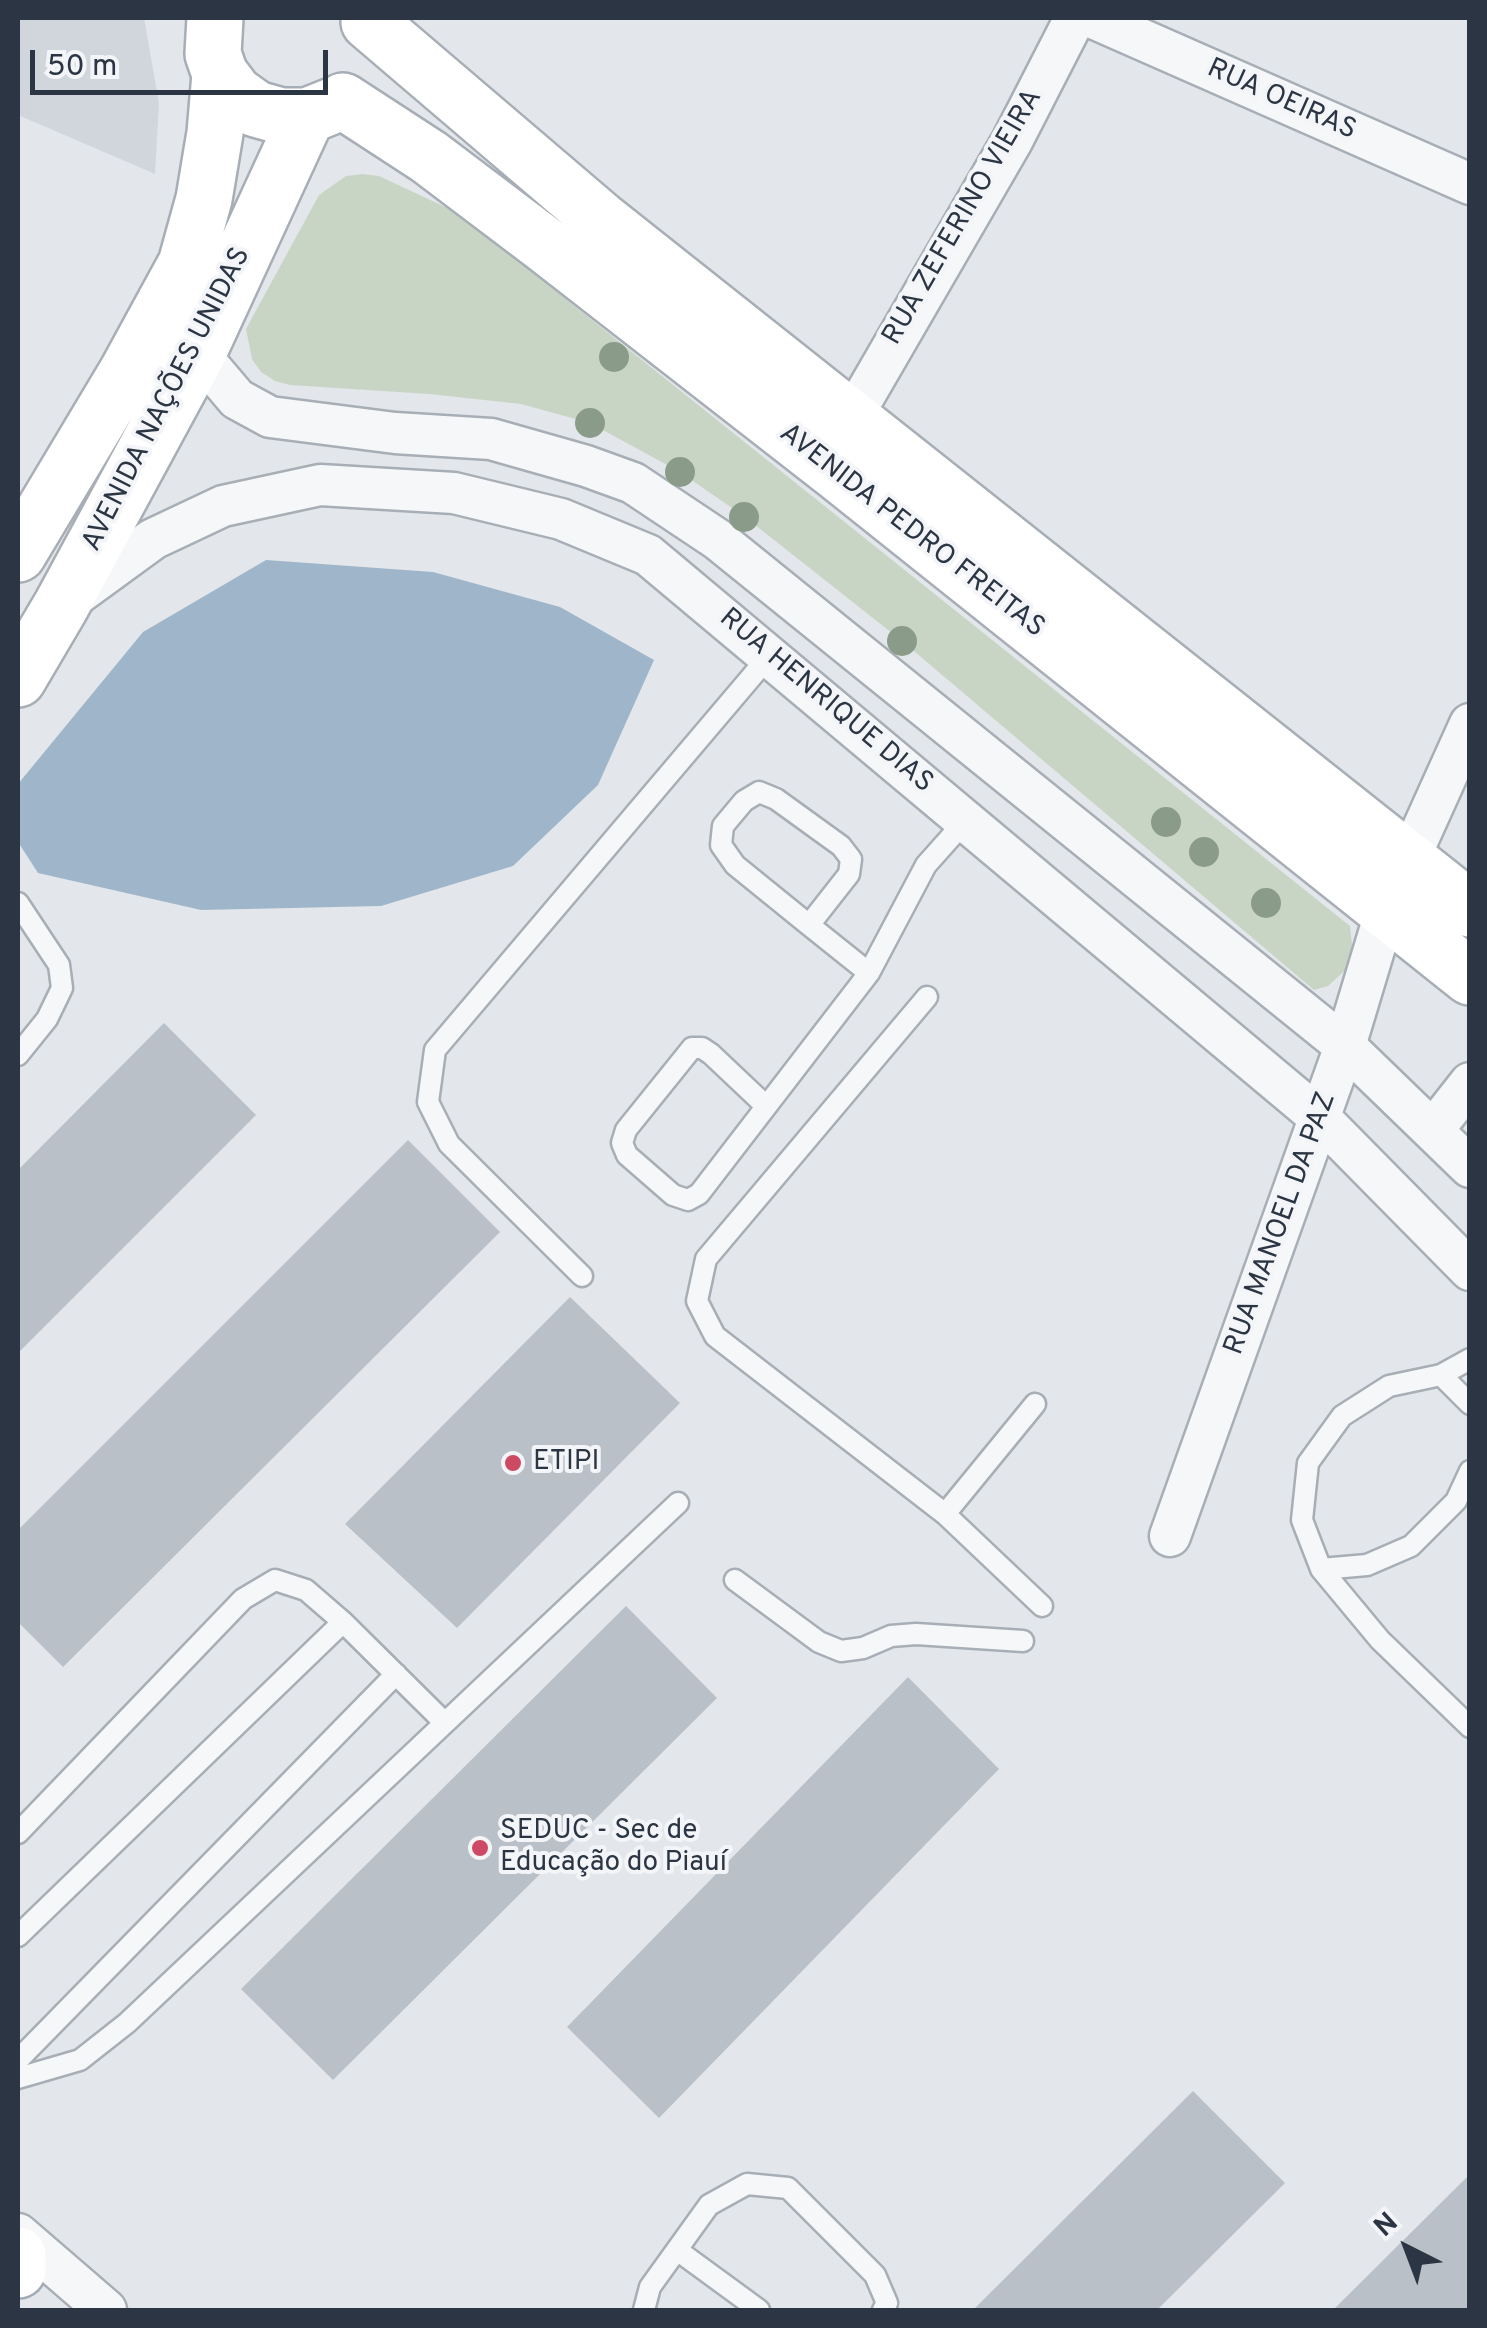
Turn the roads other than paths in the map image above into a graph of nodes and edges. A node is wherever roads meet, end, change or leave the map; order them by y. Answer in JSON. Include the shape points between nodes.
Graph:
{"nodes":[{"id":1,"x":215,"y":18,"type":"edge"},
{"id":2,"x":1075,"y":18,"type":"edge"},
{"id":3,"x":1093,"y":18,"type":"edge"},
{"id":4,"x":368,"y":20,"type":"edge"},
{"id":5,"x":220,"y":74,"type":"junction"},
{"id":6,"x":325,"y":108,"type":"junction"},
{"id":7,"x":1470,"y":184,"type":"edge"},
{"id":8,"x":198,"y":353,"type":"junction"},
{"id":9,"x":852,"y":418,"type":"junction"},
{"id":10,"x":18,"y":554,"type":"edge"},
{"id":11,"x":61,"y":606,"type":"junction"},
{"id":12,"x":805,"y":609,"type":"junction"},
{"id":13,"x":770,"y":656,"type":"junction"},
{"id":14,"x":18,"y":679,"type":"edge"},
{"id":15,"x":1470,"y":724,"type":"edge"},
{"id":16,"x":967,"y":820,"type":"junction"},
{"id":17,"x":1407,"y":860,"type":"junction"},
{"id":18,"x":18,"y":904,"type":"edge"},
{"id":19,"x":1470,"y":909,"type":"edge"},
{"id":20,"x":1386,"y":910,"type":"junction"},
{"id":21,"x":809,"y":925,"type":"junction"},
{"id":22,"x":869,"y":973,"type":"junction"},
{"id":23,"x":1470,"y":978,"type":"edge"},
{"id":24,"x":928,"y":997,"type":"dead end"},
{"id":25,"x":1345,"y":1046,"type":"junction"},
{"id":26,"x":18,"y":1055,"type":"edge"},
{"id":27,"x":1470,"y":1083,"type":"edge"},
{"id":28,"x":766,"y":1106,"type":"junction"},
{"id":29,"x":1319,"y":1117,"type":"junction"},
{"id":30,"x":1433,"y":1130,"type":"junction"},
{"id":31,"x":1470,"y":1167,"type":"edge"},
{"id":32,"x":1470,"y":1270,"type":"edge"},
{"id":33,"x":582,"y":1276,"type":"dead end"},
{"id":34,"x":1470,"y":1359,"type":"edge"},
{"id":35,"x":1440,"y":1375,"type":"junction"},
{"id":36,"x":1035,"y":1404,"type":"dead end"},
{"id":37,"x":1470,"y":1404,"type":"edge"},
{"id":38,"x":1470,"y":1471,"type":"edge"},
{"id":39,"x":678,"y":1502,"type":"dead end"},
{"id":40,"x":945,"y":1514,"type":"junction"},
{"id":41,"x":1170,"y":1536,"type":"dead end"},
{"id":42,"x":1321,"y":1569,"type":"junction"},
{"id":43,"x":735,"y":1580,"type":"dead end"},
{"id":44,"x":1042,"y":1606,"type":"dead end"},
{"id":45,"x":343,"y":1622,"type":"junction"},
{"id":46,"x":1022,"y":1641,"type":"dead end"},
{"id":47,"x":396,"y":1674,"type":"junction"},
{"id":48,"x":445,"y":1723,"type":"junction"},
{"id":49,"x":1470,"y":1728,"type":"edge"},
{"id":50,"x":18,"y":1833,"type":"edge"},
{"id":51,"x":18,"y":1936,"type":"edge"},
{"id":52,"x":18,"y":2060,"type":"edge"},
{"id":53,"x":18,"y":2078,"type":"edge"},
{"id":54,"x":18,"y":2234,"type":"edge"},
{"id":55,"x":677,"y":2250,"type":"junction"},
{"id":56,"x":18,"y":2255,"type":"edge"},
{"id":57,"x":18,"y":2270,"type":"edge"},
{"id":58,"x":106,"y":2310,"type":"edge"},
{"id":59,"x":644,"y":2310,"type":"edge"},
{"id":60,"x":759,"y":2310,"type":"edge"},
{"id":61,"x":883,"y":2310,"type":"edge"}],
"edges":[{"from":1,"to":5,"type":"main road","name":"AVENIDA NAÇÕES UNIDAS","via":[[213,54]]},
{"from":2,"to":9,"type":"street","name":"RUA ZEFERINO VIEIRA"},
{"from":3,"to":7,"type":"street","name":"RUA OEIRAS"},
{"from":4,"to":6,"type":"main road","name":"AVENIDA NAÇÕES UNIDAS","via":[[367,61]]},
{"from":4,"to":9,"type":"main road","name":"AVENIDA PEDRO FREITAS","via":[[601,220]]},
{"from":5,"to":6,"type":"main road","via":[[256,109],[280,116]]},
{"from":5,"to":10,"type":"main road","name":"AVENIDA NAÇÕES UNIDAS","via":[[204,199],[186,264]]},
{"from":6,"to":8,"type":"main road","name":"AVENIDA NAÇÕES UNIDAS"},
{"from":6,"to":20,"type":"main road","name":"AVENIDA PEDRO FREITAS","via":[[428,157],[544,244]]},
{"from":8,"to":11,"type":"main road","name":"AVENIDA NAÇÕES UNIDAS"},
{"from":8,"to":12,"type":"street","name":"RUA HENRIQUE DIAS","via":[[236,398],[270,416],[491,440],[633,484]]},
{"from":9,"to":17,"type":"main road","name":"AVENIDA PEDRO FREITAS"},
{"from":11,"to":13,"type":"street","name":"RUA HENRIQUE DIAS","via":[[153,539],[223,506],[320,485],[454,493],[561,519],[648,555]]},
{"from":11,"to":14,"type":"main road","name":"AVENIDA NAÇÕES UNIDAS"},
{"from":12,"to":13,"type":"street"},
{"from":12,"to":25,"type":"street","name":"RUA HENRIQUE DIAS"},
{"from":13,"to":16,"type":"street","name":"RUA HENRIQUE DIAS"},
{"from":13,"to":33,"type":"lane","via":[[435,1050],[428,1102],[450,1144]]},
{"from":15,"to":17,"type":"street"},
{"from":16,"to":22,"type":"lane","via":[[926,865]]},
{"from":16,"to":29,"type":"street","name":"RUA HENRIQUE DIAS"},
{"from":17,"to":19,"type":"main road","name":"AVENIDA PEDRO FREITAS"},
{"from":17,"to":20,"type":"street","name":"RUA MANOEL DA PAZ"},
{"from":18,"to":26,"type":"lane","via":[[59,965],[62,988]]},
{"from":20,"to":23,"type":"main road","name":"AVENIDA PEDRO FREITAS"},
{"from":20,"to":25,"type":"street","name":"RUA MANOEL DA PAZ"},
{"from":21,"to":21,"type":"lane","via":[[721,846],[723,826],[759,792],[851,858],[850,874]]},
{"from":21,"to":22,"type":"lane"},
{"from":22,"to":28,"type":"lane"},
{"from":24,"to":40,"type":"lane","via":[[706,1260],[697,1301],[715,1336]]},
{"from":25,"to":29,"type":"street","name":"RUA MANOEL DA PAZ"},
{"from":25,"to":30,"type":"street","name":"RUA HENRIQUE DIAS"},
{"from":27,"to":30,"type":"street"},
{"from":28,"to":28,"type":"lane","via":[[688,1200],[673,1194],[622,1143],[692,1048],[712,1054]]},
{"from":29,"to":32,"type":"street","name":"RUA HENRIQUE DIAS"},
{"from":29,"to":41,"type":"street","name":"RUA MANOEL DA PAZ"},
{"from":30,"to":31,"type":"street","name":"RUA HENRIQUE DIAS"},
{"from":34,"to":35,"type":"lane"},
{"from":35,"to":37,"type":"lane"},
{"from":35,"to":42,"type":"lane","via":[[1389,1386],[1342,1416],[1308,1463],[1302,1520]]},
{"from":36,"to":40,"type":"lane"},
{"from":38,"to":42,"type":"lane","via":[[1456,1502],[1411,1546],[1367,1565]]},
{"from":39,"to":48,"type":"lane"},
{"from":40,"to":44,"type":"lane"},
{"from":42,"to":49,"type":"lane","via":[[1380,1640]]},
{"from":43,"to":46,"type":"lane","via":[[841,1651],[916,1634]]},
{"from":45,"to":47,"type":"lane"},
{"from":45,"to":50,"type":"lane","via":[[306,1590],[275,1580],[243,1599]]},
{"from":45,"to":51,"type":"lane"},
{"from":47,"to":48,"type":"lane"},
{"from":47,"to":52,"type":"lane"},
{"from":48,"to":53,"type":"lane","via":[[127,2023],[80,2060]]},
{"from":54,"to":58,"type":"street"},
{"from":55,"to":59,"type":"lane","via":[[650,2288]]},
{"from":55,"to":60,"type":"lane"},
{"from":55,"to":61,"type":"lane","via":[[708,2205],[747,2184],[788,2188],[874,2275],[887,2303]]},
{"from":56,"to":57,"type":"main road"}]}
